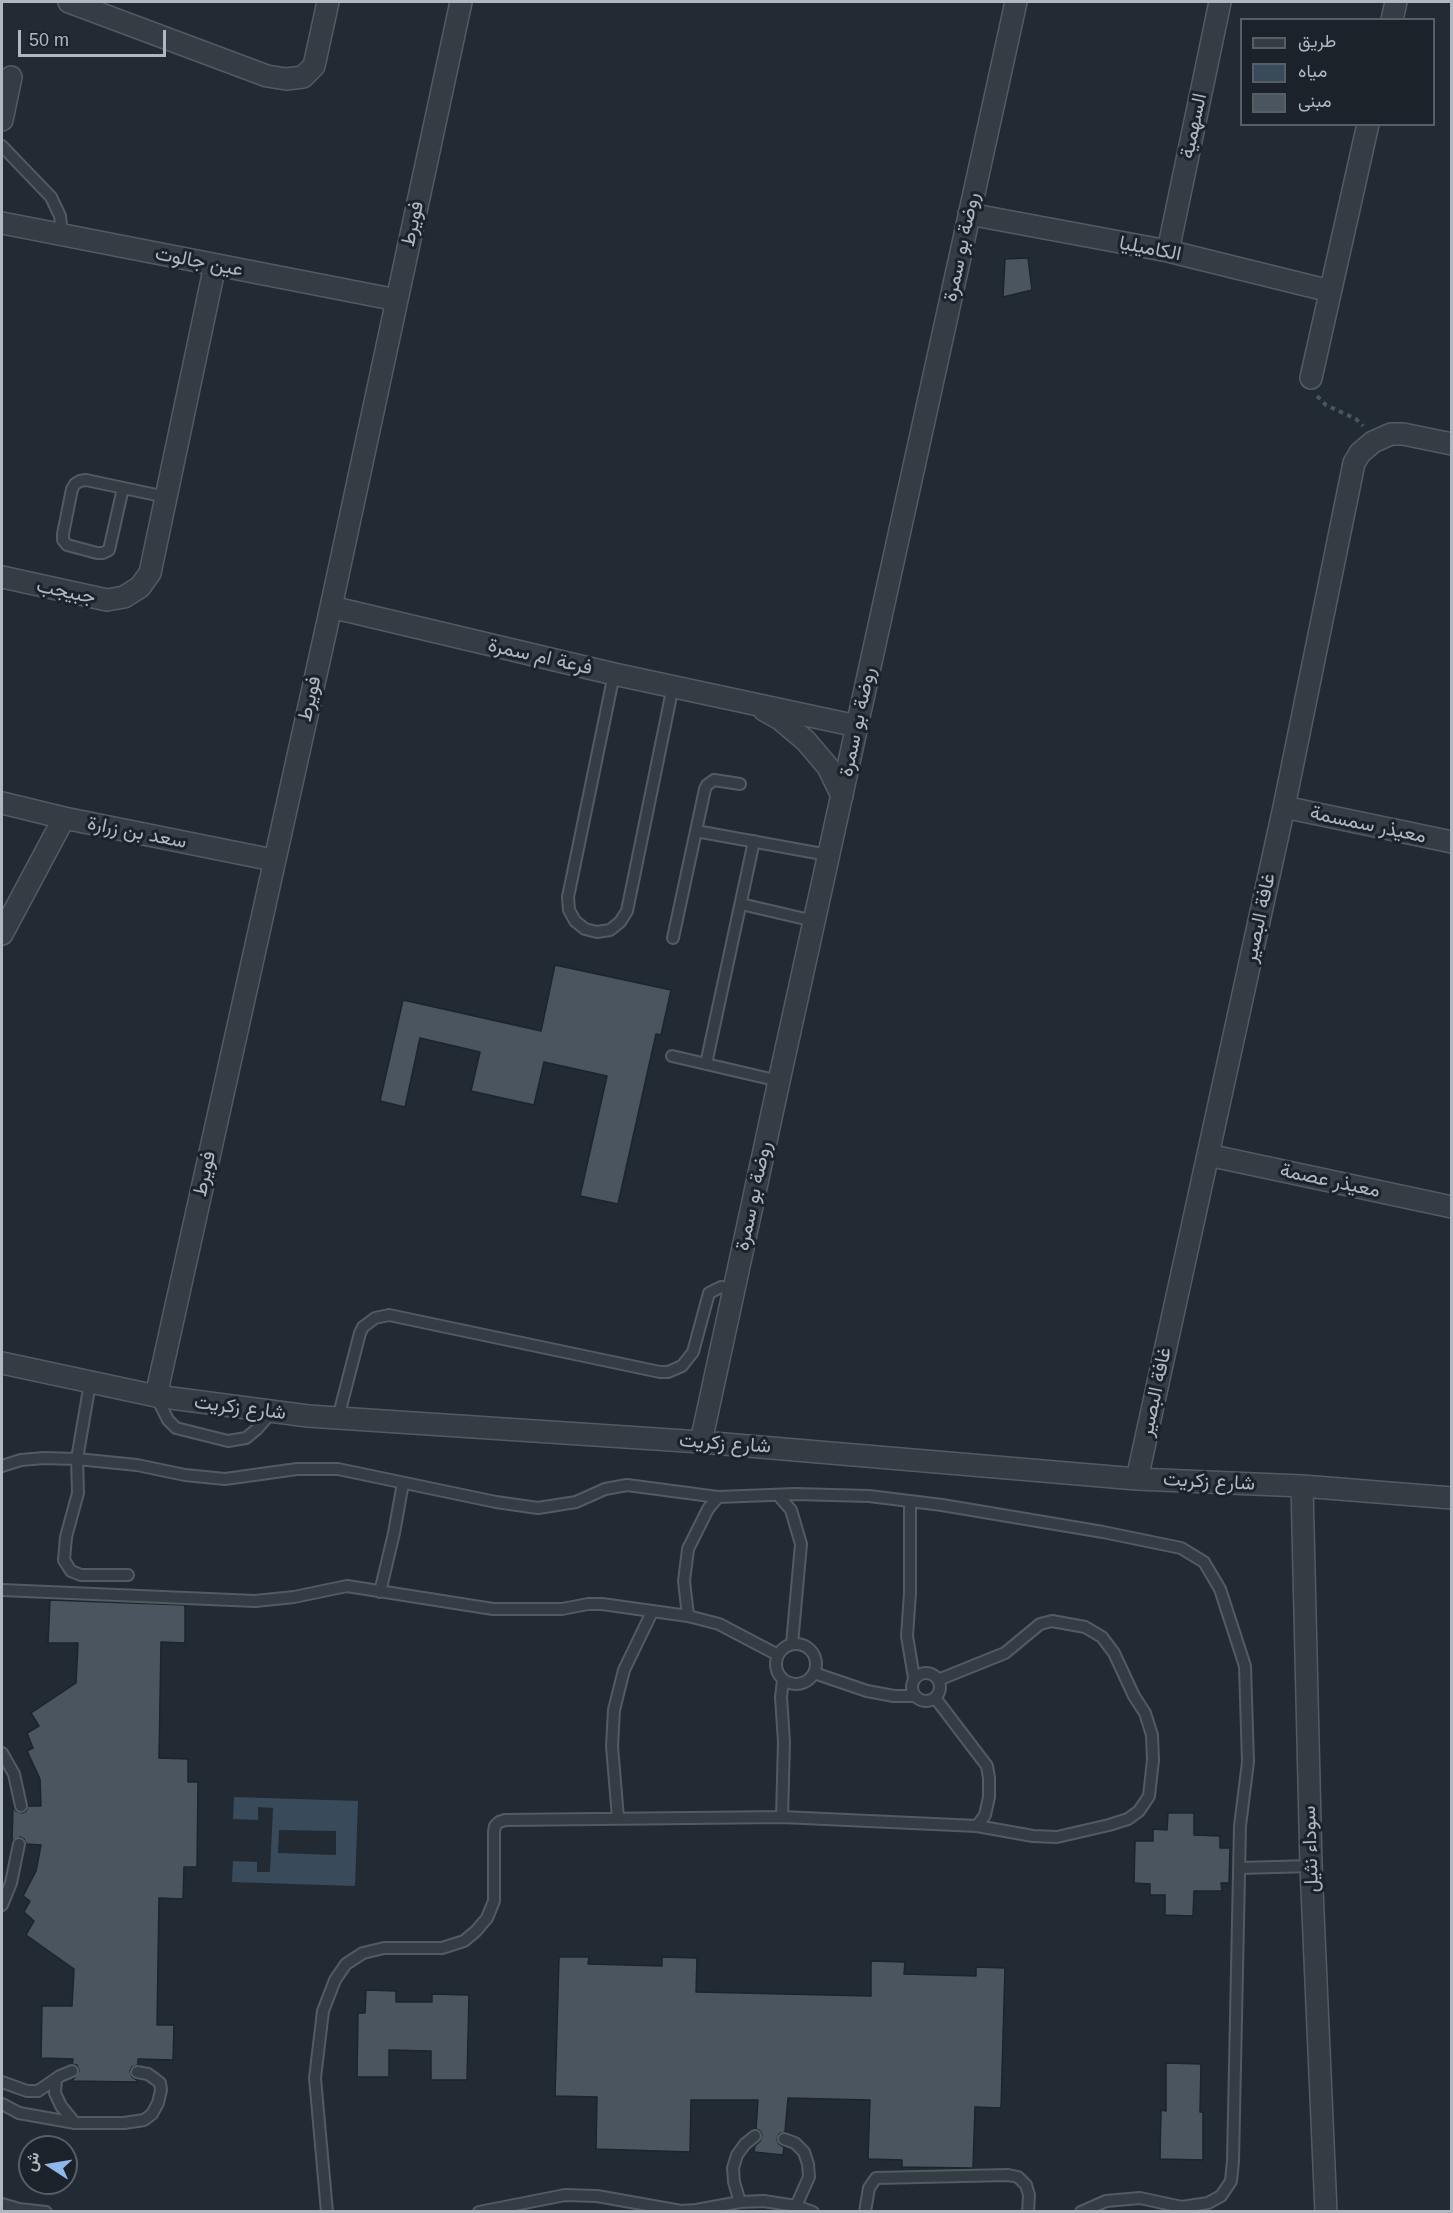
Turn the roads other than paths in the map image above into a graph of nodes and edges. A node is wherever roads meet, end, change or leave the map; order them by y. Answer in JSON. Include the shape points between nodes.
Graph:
{"nodes":[{"id":1,"x":69,"y":2,"type":"edge"},
{"id":2,"x":328,"y":2,"type":"edge"},
{"id":3,"x":461,"y":2,"type":"edge"},
{"id":4,"x":1016,"y":2,"type":"edge"},
{"id":5,"x":1220,"y":2,"type":"edge"},
{"id":6,"x":1396,"y":2,"type":"edge"},
{"id":7,"x":1392,"y":18,"type":"edge"},
{"id":8,"x":11,"y":77,"type":"dead end"},
{"id":9,"x":2,"y":120,"type":"edge"},
{"id":10,"x":1368,"y":126,"type":"edge"},
{"id":11,"x":2,"y":146,"type":"edge"},
{"id":12,"x":969,"y":214,"type":"junction"},
{"id":13,"x":2,"y":223,"type":"edge"},
{"id":14,"x":62,"y":234,"type":"junction"},
{"id":15,"x":1168,"y":251,"type":"junction"},
{"id":16,"x":215,"y":265,"type":"junction"},
{"id":17,"x":1330,"y":291,"type":"junction"},
{"id":18,"x":397,"y":300,"type":"junction"},
{"id":19,"x":1311,"y":378,"type":"road end"},
{"id":20,"x":1452,"y":444,"type":"edge"},
{"id":21,"x":123,"y":488,"type":"junction"},
{"id":22,"x":166,"y":496,"type":"junction"},
{"id":23,"x":2,"y":577,"type":"edge"},
{"id":24,"x":331,"y":607,"type":"junction"},
{"id":25,"x":614,"y":674,"type":"junction"},
{"id":26,"x":673,"y":686,"type":"junction"},
{"id":27,"x":751,"y":702,"type":"junction"},
{"id":28,"x":857,"y":726,"type":"junction"},
{"id":29,"x":740,"y":784,"type":"dead end"},
{"id":30,"x":842,"y":796,"type":"junction"},
{"id":31,"x":2,"y":803,"type":"edge"},
{"id":32,"x":1284,"y":807,"type":"junction"},
{"id":33,"x":64,"y":818,"type":"junction"},
{"id":34,"x":696,"y":831,"type":"junction"},
{"id":35,"x":754,"y":842,"type":"junction"},
{"id":36,"x":1452,"y":843,"type":"edge"},
{"id":37,"x":828,"y":855,"type":"junction"},
{"id":38,"x":273,"y":860,"type":"junction"},
{"id":39,"x":741,"y":904,"type":"junction"},
{"id":40,"x":814,"y":921,"type":"junction"},
{"id":41,"x":2,"y":934,"type":"edge"},
{"id":42,"x":673,"y":938,"type":"dead end"},
{"id":43,"x":672,"y":1056,"type":"dead end"},
{"id":44,"x":706,"y":1064,"type":"junction"},
{"id":45,"x":778,"y":1081,"type":"junction"},
{"id":46,"x":1208,"y":1155,"type":"junction"},
{"id":47,"x":1452,"y":1208,"type":"edge"},
{"id":48,"x":734,"y":1289,"type":"junction"},
{"id":49,"x":2,"y":1363,"type":"edge"},
{"id":50,"x":90,"y":1383,"type":"junction"},
{"id":51,"x":156,"y":1396,"type":"junction"},
{"id":52,"x":271,"y":1413,"type":"junction"},
{"id":53,"x":338,"y":1418,"type":"junction"},
{"id":54,"x":701,"y":1442,"type":"junction"},
{"id":55,"x":77,"y":1459,"type":"junction"},
{"id":56,"x":2,"y":1467,"type":"edge"},
{"id":57,"x":1137,"y":1479,"type":"junction"},
{"id":58,"x":403,"y":1483,"type":"junction"},
{"id":59,"x":1302,"y":1486,"type":"junction"},
{"id":60,"x":778,"y":1495,"type":"junction"},
{"id":61,"x":718,"y":1497,"type":"junction"},
{"id":62,"x":1452,"y":1498,"type":"edge"},
{"id":63,"x":910,"y":1501,"type":"junction"},
{"id":64,"x":128,"y":1575,"type":"dead end"},
{"id":65,"x":2,"y":1590,"type":"edge"},
{"id":66,"x":380,"y":1592,"type":"junction"},
{"id":67,"x":652,"y":1612,"type":"junction"},
{"id":68,"x":688,"y":1616,"type":"junction"},
{"id":69,"x":792,"y":1644,"type":"junction"},
{"id":70,"x":778,"y":1655,"type":"junction"},
{"id":71,"x":814,"y":1673,"type":"junction"},
{"id":72,"x":914,"y":1678,"type":"junction"},
{"id":73,"x":783,"y":1680,"type":"junction"},
{"id":74,"x":938,"y":1680,"type":"junction"},
{"id":75,"x":915,"y":1696,"type":"junction"},
{"id":76,"x":936,"y":1699,"type":"junction"},
{"id":77,"x":2,"y":1753,"type":"edge"},
{"id":78,"x":21,"y":1806,"type":"dead end"},
{"id":79,"x":782,"y":1817,"type":"junction"},
{"id":80,"x":618,"y":1818,"type":"junction"},
{"id":81,"x":977,"y":1826,"type":"junction"},
{"id":82,"x":19,"y":1844,"type":"dead end"},
{"id":83,"x":1311,"y":1866,"type":"junction"},
{"id":84,"x":1240,"y":1868,"type":"junction"},
{"id":85,"x":2,"y":1905,"type":"edge"},
{"id":86,"x":72,"y":2071,"type":"dead end"},
{"id":87,"x":137,"y":2072,"type":"dead end"},
{"id":88,"x":56,"y":2079,"type":"junction"},
{"id":89,"x":2,"y":2082,"type":"edge"},
{"id":90,"x":2,"y":2104,"type":"edge"},
{"id":91,"x":75,"y":2123,"type":"junction"},
{"id":92,"x":755,"y":2136,"type":"dead end"},
{"id":93,"x":784,"y":2139,"type":"dead end"},
{"id":94,"x":740,"y":2202,"type":"junction"},
{"id":95,"x":2,"y":2204,"type":"edge"},
{"id":96,"x":770,"y":2206,"type":"edge"},
{"id":97,"x":796,"y":2206,"type":"junction"},
{"id":98,"x":46,"y":2211,"type":"edge"},
{"id":99,"x":327,"y":2211,"type":"edge"},
{"id":100,"x":479,"y":2211,"type":"edge"},
{"id":101,"x":813,"y":2211,"type":"edge"},
{"id":102,"x":865,"y":2211,"type":"edge"},
{"id":103,"x":1028,"y":2211,"type":"edge"},
{"id":104,"x":1081,"y":2211,"type":"edge"},
{"id":105,"x":1326,"y":2211,"type":"edge"}],
"edges":[{"from":1,"to":2,"type":"street","via":[[286,80],[303,76],[314,66]]},
{"from":3,"to":18,"type":"street","name":"فويرط"},
{"from":4,"to":12,"type":"street","name":"روضة بو سمرة"},
{"from":5,"to":15,"type":"street","name":"السهمية"},
{"from":6,"to":7,"type":"street"},
{"from":8,"to":9,"type":"street"},
{"from":10,"to":17,"type":"street"},
{"from":11,"to":14,"type":"lane","via":[[58,207]]},
{"from":12,"to":15,"type":"street","name":"الكاميليا"},
{"from":12,"to":28,"type":"street","name":"روضة بو سمرة"},
{"from":13,"to":14,"type":"street","name":"عين جالوت"},
{"from":14,"to":16,"type":"street","name":"عين جالوت"},
{"from":15,"to":17,"type":"street","name":"الكاميليا"},
{"from":16,"to":18,"type":"street","name":"عين جالوت"},
{"from":16,"to":22,"type":"street","name":"جبيجب"},
{"from":17,"to":19,"type":"street"},
{"from":18,"to":24,"type":"street","name":"فويرط"},
{"from":20,"to":32,"type":"street","name":"غافة البصير","via":[[1391,434],[1373,442],[1354,463]]},
{"from":21,"to":21,"type":"lane","via":[[86,480],[75,484],[63,534],[67,545],[97,553],[109,550]]},
{"from":21,"to":22,"type":"lane"},
{"from":22,"to":23,"type":"street","name":"جبيجب","via":[[150,573],[140,587],[124,597],[107,600]]},
{"from":24,"to":25,"type":"street","name":"فرعة ام سمرة"},
{"from":24,"to":38,"type":"street","name":"فويرط"},
{"from":25,"to":26,"type":"street","name":"فرعة ام سمرة"},
{"from":25,"to":26,"type":"lane","via":[[568,897],[568,910],[574,921],[597,932],[610,930],[627,911]]},
{"from":26,"to":27,"type":"street","name":"فرعة ام سمرة"},
{"from":27,"to":28,"type":"street","name":"فرعة ام سمرة"},
{"from":27,"to":30,"type":"street","name":"فرعة ام سمرة","via":[[806,741],[828,767]]},
{"from":28,"to":30,"type":"street","name":"روضة بو سمرة"},
{"from":29,"to":34,"type":"lane","via":[[714,780],[707,785]]},
{"from":30,"to":37,"type":"street","name":"روضة بو سمرة"},
{"from":31,"to":33,"type":"street","name":"سعد بن زرارة"},
{"from":32,"to":36,"type":"street","name":"معيذر سمسمة"},
{"from":32,"to":46,"type":"street","name":"غافة البصير"},
{"from":33,"to":38,"type":"street","name":"سعد بن زرارة"},
{"from":33,"to":41,"type":"street"},
{"from":34,"to":35,"type":"lane"},
{"from":34,"to":42,"type":"lane"},
{"from":35,"to":37,"type":"lane"},
{"from":35,"to":39,"type":"lane"},
{"from":37,"to":40,"type":"street","name":"روضة بو سمرة"},
{"from":38,"to":51,"type":"street","name":"فويرط"},
{"from":39,"to":40,"type":"lane"},
{"from":39,"to":44,"type":"lane"},
{"from":40,"to":45,"type":"street","name":"روضة بو سمرة"},
{"from":43,"to":44,"type":"lane"},
{"from":44,"to":45,"type":"lane"},
{"from":45,"to":48,"type":"street","name":"روضة بو سمرة"},
{"from":46,"to":47,"type":"street","name":"معيذر عصمة"},
{"from":46,"to":57,"type":"street","name":"غافة البصير"},
{"from":48,"to":53,"type":"lane","via":[[721,1287],[709,1293],[693,1352],[682,1366],[668,1372],[382,1316],[369,1322],[360,1334]]},
{"from":48,"to":54,"type":"street","name":"روضة بو سمرة"},
{"from":49,"to":50,"type":"street","name":"شارع زكريت"},
{"from":50,"to":51,"type":"street","name":"شارع زكريت"},
{"from":50,"to":55,"type":"lane"},
{"from":51,"to":52,"type":"street","name":"شارع زكريت"},
{"from":51,"to":52,"type":"lane","via":[[176,1428],[228,1441],[246,1438]]},
{"from":52,"to":53,"type":"street","name":"شارع زكريت"},
{"from":53,"to":54,"type":"street","name":"شارع زكريت"},
{"from":54,"to":57,"type":"street","name":"شارع زكريت"},
{"from":55,"to":56,"type":"lane","via":[[21,1460]]},
{"from":55,"to":58,"type":"lane","via":[[225,1479],[297,1469],[339,1469]]},
{"from":55,"to":64,"type":"lane","via":[[78,1493],[64,1560],[71,1571],[81,1575]]},
{"from":57,"to":59,"type":"street","name":"شارع زكريت"},
{"from":58,"to":61,"type":"lane","via":[[538,1509],[576,1502],[605,1489],[627,1485]]},
{"from":58,"to":66,"type":"lane"},
{"from":59,"to":62,"type":"street","name":"شارع زكريت"},
{"from":59,"to":83,"type":"street","name":"سوداء نثيل"},
{"from":60,"to":61,"type":"lane"},
{"from":60,"to":63,"type":"lane","via":[[869,1496]]},
{"from":60,"to":69,"type":"lane","via":[[791,1510],[801,1544]]},
{"from":61,"to":68,"type":"lane","via":[[688,1549],[684,1581]]},
{"from":63,"to":72,"type":"lane","via":[[907,1636]]},
{"from":63,"to":84,"type":"lane","via":[[1114,1534],[1181,1548],[1204,1562],[1220,1588],[1245,1666],[1248,1762],[1240,1826]]},
{"from":65,"to":66,"type":"lane","via":[[255,1601],[347,1587]]},
{"from":66,"to":67,"type":"lane","via":[[493,1609],[562,1609],[588,1604]]},
{"from":67,"to":68,"type":"lane"},
{"from":67,"to":80,"type":"lane","via":[[624,1670],[614,1710],[612,1746]]},
{"from":68,"to":70,"type":"lane","via":[[719,1624]]},
{"from":69,"to":70,"type":"lane"},
{"from":69,"to":71,"type":"lane","via":[[809,1648],[816,1664]]},
{"from":70,"to":73,"type":"lane","via":[[776,1664]]},
{"from":71,"to":73,"type":"lane","via":[[800,1683]]},
{"from":71,"to":75,"type":"lane","via":[[867,1691]]},
{"from":72,"to":74,"type":"lane","via":[[927,1672]]},
{"from":72,"to":75,"type":"lane"},
{"from":73,"to":79,"type":"lane"},
{"from":74,"to":76,"type":"lane","via":[[940,1691]]},
{"from":74,"to":81,"type":"lane","via":[[1005,1653],[1040,1624],[1052,1620],[1069,1622],[1094,1632],[1108,1645],[1145,1713],[1152,1735],[1149,1796],[1128,1819],[1057,1837]]},
{"from":75,"to":76,"type":"lane","via":[[927,1702]]},
{"from":76,"to":81,"type":"lane","via":[[987,1766],[989,1797],[985,1815]]},
{"from":77,"to":78,"type":"lane","via":[[14,1774]]},
{"from":79,"to":80,"type":"lane"},
{"from":79,"to":81,"type":"lane"},
{"from":80,"to":99,"type":"lane","via":[[499,1822],[494,1832],[494,1901],[476,1931],[464,1941],[442,1948],[384,1948],[363,1953],[346,1964],[323,2011],[315,2078]]},
{"from":82,"to":85,"type":"lane"},
{"from":83,"to":84,"type":"lane"},
{"from":83,"to":105,"type":"street","name":"سوداء نثيل"},
{"from":84,"to":104,"type":"lane","via":[[1231,2181],[1221,2196],[1208,2202],[1182,2207],[1140,2198],[1106,2200]]},
{"from":86,"to":88,"type":"lane"},
{"from":87,"to":91,"type":"lane","via":[[148,2074],[159,2083],[161,2090],[152,2114],[144,2120],[124,2123]]},
{"from":88,"to":89,"type":"lane","via":[[38,2091]]},
{"from":88,"to":91,"type":"lane","via":[[55,2093]]},
{"from":90,"to":91,"type":"lane","via":[[19,2113]]},
{"from":92,"to":94,"type":"lane","via":[[737,2155],[733,2168]]},
{"from":93,"to":97,"type":"lane","via":[[804,2152],[808,2164],[809,2177]]},
{"from":94,"to":96,"type":"lane"},
{"from":94,"to":100,"type":"lane","via":[[681,2211],[597,2196],[565,2195]]},
{"from":95,"to":98,"type":"lane"},
{"from":96,"to":97,"type":"lane"},
{"from":97,"to":101,"type":"lane"},
{"from":102,"to":103,"type":"lane","via":[[869,2188],[876,2178],[1008,2175],[1018,2177],[1026,2185]]}]}
